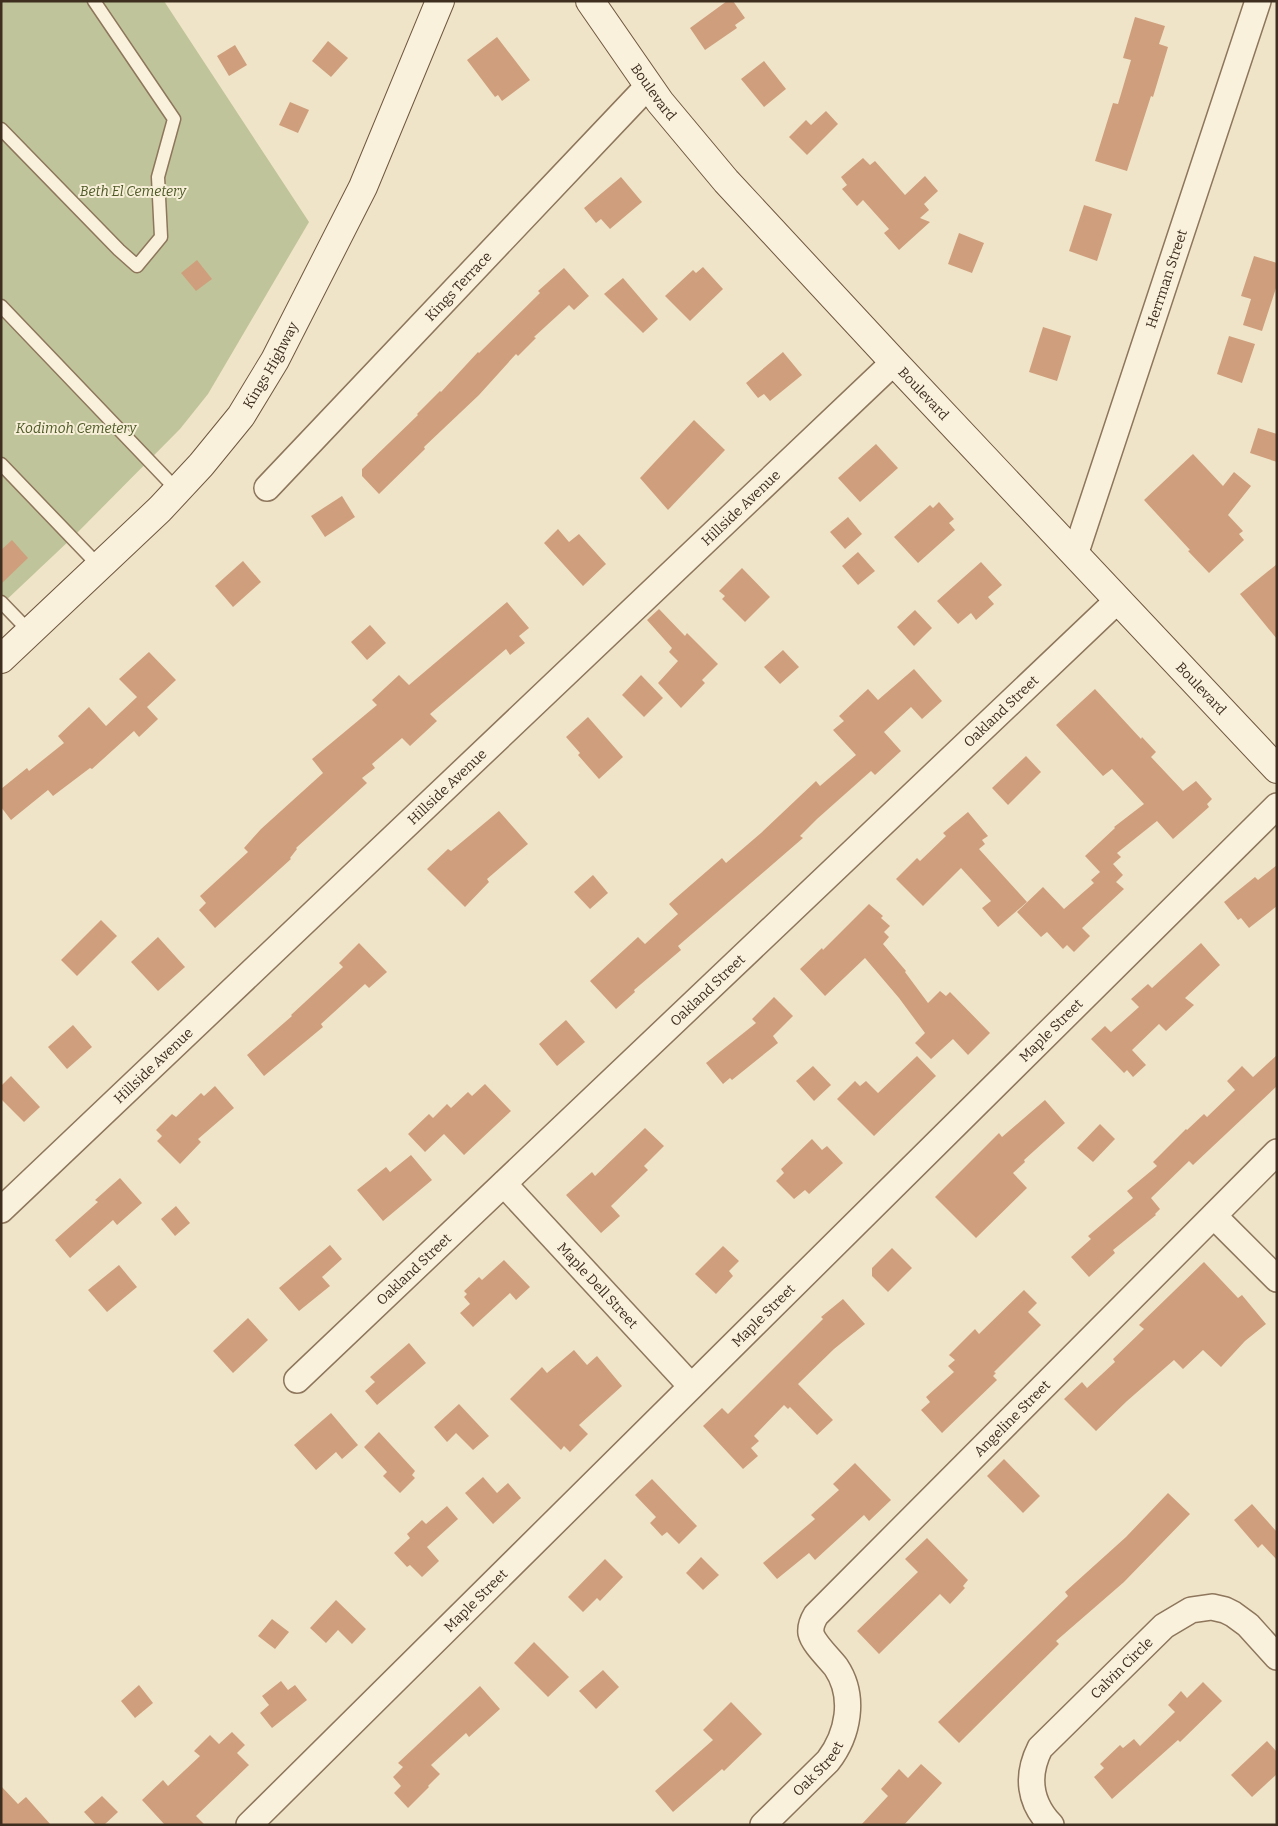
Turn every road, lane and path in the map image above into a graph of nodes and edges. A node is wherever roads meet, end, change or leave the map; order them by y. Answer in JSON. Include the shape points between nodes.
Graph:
{"nodes":[{"id":1,"x":94,"y":1,"type":"edge"},
{"id":2,"x":440,"y":1,"type":"edge"},
{"id":3,"x":590,"y":1,"type":"edge"},
{"id":4,"x":1258,"y":1,"type":"edge"},
{"id":5,"x":648,"y":86,"type":"junction"},
{"id":6,"x":1,"y":129,"type":"edge"},
{"id":7,"x":1,"y":306,"type":"edge"},
{"id":8,"x":894,"y":362,"type":"junction"},
{"id":9,"x":1,"y":464,"type":"edge"},
{"id":10,"x":267,"y":488,"type":"dead end"},
{"id":11,"x":178,"y":491,"type":"junction"},
{"id":12,"x":1076,"y":555,"type":"junction"},
{"id":13,"x":100,"y":567,"type":"junction"},
{"id":14,"x":1118,"y":600,"type":"junction"},
{"id":15,"x":1,"y":602,"type":"edge"},
{"id":16,"x":30,"y":632,"type":"junction"},
{"id":17,"x":1,"y":659,"type":"edge"},
{"id":18,"x":1277,"y":769,"type":"edge"},
{"id":19,"x":1277,"y":806,"type":"edge"},
{"id":20,"x":1277,"y":1152,"type":"edge"},
{"id":21,"x":504,"y":1184,"type":"junction"},
{"id":22,"x":1,"y":1210,"type":"edge"},
{"id":23,"x":1214,"y":1216,"type":"junction"},
{"id":24,"x":1277,"y":1279,"type":"edge"},
{"id":25,"x":297,"y":1380,"type":"dead end"},
{"id":26,"x":691,"y":1386,"type":"junction"},
{"id":27,"x":1277,"y":1657,"type":"edge"},
{"id":28,"x":847,"y":1700,"type":"joint"},
{"id":29,"x":249,"y":1825,"type":"edge"},
{"id":30,"x":763,"y":1825,"type":"edge"},
{"id":31,"x":1051,"y":1825,"type":"edge"}],
"edges":[{"from":1,"to":6,"type":"lane","via":[[174,119],[158,178],[161,237],[137,266]]},
{"from":2,"to":11,"type":"main road","name":"Kings Highway","via":[[363,187],[275,360],[241,416]]},
{"from":3,"to":5,"type":"main road","name":"Boulevard"},
{"from":4,"to":12,"type":"street","name":"Herrman Street"},
{"from":5,"to":8,"type":"main road","name":"Boulevard","via":[[684,133]]},
{"from":5,"to":10,"type":"street","name":"Kings Terrace"},
{"from":7,"to":11,"type":"lane"},
{"from":8,"to":12,"type":"main road","name":"Boulevard"},
{"from":8,"to":22,"type":"street","name":"Hillside Avenue"},
{"from":9,"to":13,"type":"lane"},
{"from":11,"to":13,"type":"main road","name":"Kings Highway"},
{"from":12,"to":14,"type":"main road","name":"Boulevard"},
{"from":13,"to":16,"type":"main road","name":"Kings Highway"},
{"from":14,"to":18,"type":"main road","name":"Boulevard"},
{"from":14,"to":21,"type":"street","name":"Oakland Street"},
{"from":15,"to":16,"type":"lane"},
{"from":16,"to":17,"type":"main road","name":"Kings Highway"},
{"from":19,"to":26,"type":"street","name":"Maple Street"},
{"from":20,"to":23,"type":"street","name":"Angeline Street"},
{"from":21,"to":25,"type":"street","name":"Oakland Street"},
{"from":21,"to":26,"type":"street","name":"Maple Dell Street"},
{"from":23,"to":24,"type":"street"},
{"from":23,"to":28,"type":"street","name":"Angeline Street","via":[[816,1615],[811,1627],[812,1636],[843,1679]]},
{"from":26,"to":29,"type":"street","name":"Maple Street"},
{"from":27,"to":31,"type":"street","name":"Calvin Circle","via":[[1248,1625],[1219,1608],[1198,1608],[1164,1626],[1040,1748],[1032,1766],[1031,1784],[1038,1807]]},
{"from":28,"to":30,"type":"street","name":"Oak Street","via":[[845,1728],[835,1751]]}]}
